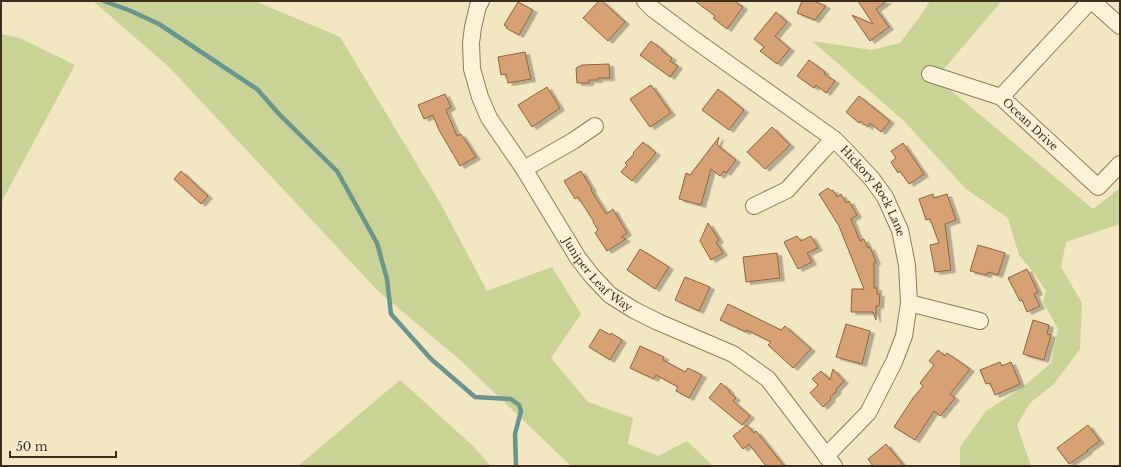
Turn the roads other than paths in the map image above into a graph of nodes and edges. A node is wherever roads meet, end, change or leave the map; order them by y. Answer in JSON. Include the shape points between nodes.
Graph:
{"nodes":[{"id":1,"x":481,"y":1,"type":"edge"},
{"id":2,"x":645,"y":1,"type":"edge"},
{"id":3,"x":1091,"y":1,"type":"edge"},
{"id":4,"x":1120,"y":26,"type":"edge"},
{"id":5,"x":930,"y":74,"type":"dead end"},
{"id":6,"x":1001,"y":97,"type":"junction"},
{"id":7,"x":595,"y":126,"type":"dead end"},
{"id":8,"x":834,"y":140,"type":"junction"},
{"id":9,"x":1120,"y":164,"type":"edge"},
{"id":10,"x":524,"y":169,"type":"junction"},
{"id":11,"x":754,"y":206,"type":"dead end"},
{"id":12,"x":910,"y":303,"type":"junction"},
{"id":13,"x":980,"y":321,"type":"dead end"},
{"id":14,"x":830,"y":461,"type":"edge"}],
"edges":[{"from":1,"to":10,"type":"street","name":"Juniper Leaf Way","via":[[473,27],[472,69],[489,118]]},
{"from":2,"to":8,"type":"street","name":"Hickory Rock Lane"},
{"from":3,"to":4,"type":"street"},
{"from":3,"to":6,"type":"street","name":"Ocean Drive"},
{"from":5,"to":6,"type":"street"},
{"from":6,"to":9,"type":"street","name":"Ocean Drive","via":[[1098,187]]},
{"from":7,"to":10,"type":"street"},
{"from":8,"to":11,"type":"street","via":[[787,190]]},
{"from":8,"to":12,"type":"street","name":"Hickory Rock Lane","via":[[872,178],[885,197],[900,230],[907,265]]},
{"from":10,"to":14,"type":"street","name":"Juniper Leaf Way","via":[[578,258],[610,295],[658,322],[733,354],[768,379]]},
{"from":12,"to":13,"type":"street"},
{"from":12,"to":14,"type":"street","name":"Hickory Rock Lane","via":[[904,336],[894,362],[868,413]]}]}
